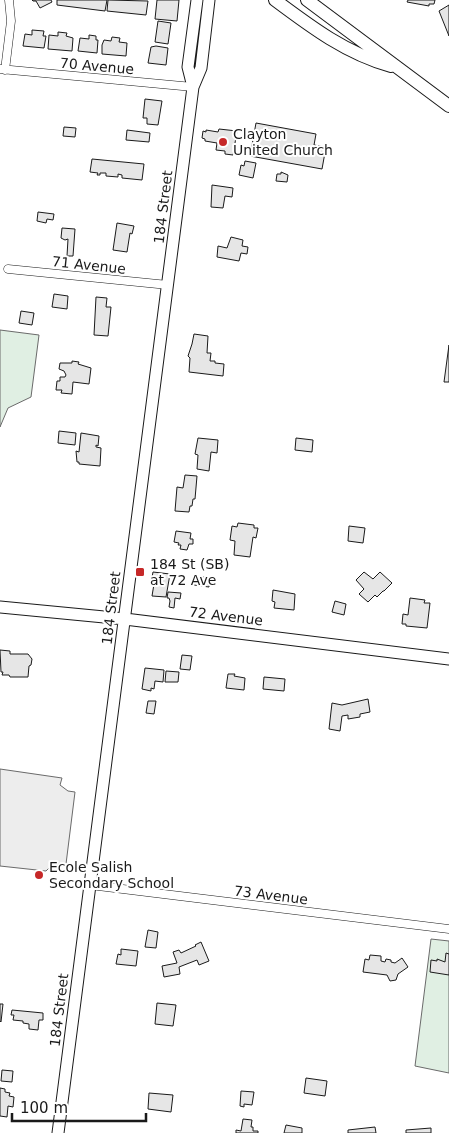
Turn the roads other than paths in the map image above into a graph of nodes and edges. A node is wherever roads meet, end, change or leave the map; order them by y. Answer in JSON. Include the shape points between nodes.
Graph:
{"nodes":[{"id":1,"x":9,"y":0,"type":"edge"},
{"id":2,"x":197,"y":0,"type":"edge"},
{"id":3,"x":209,"y":0,"type":"edge"},
{"id":4,"x":275,"y":0,"type":"edge"},
{"id":5,"x":307,"y":0,"type":"edge"},
{"id":6,"x":396,"y":67,"type":"junction"},
{"id":7,"x":3,"y":69,"type":"edge"},
{"id":8,"x":193,"y":87,"type":"junction"},
{"id":9,"x":449,"y":106,"type":"edge"},
{"id":10,"x":8,"y":269,"type":"dead end"},
{"id":11,"x":168,"y":285,"type":"junction"},
{"id":12,"x":0,"y":607,"type":"edge"},
{"id":13,"x":125,"y":619,"type":"junction"},
{"id":14,"x":449,"y":658,"type":"edge"},
{"id":15,"x":90,"y":885,"type":"junction"},
{"id":16,"x":449,"y":929,"type":"edge"},
{"id":17,"x":58,"y":1133,"type":"edge"}],
"edges":[{"from":1,"to":7,"type":"street","via":[[11,21]]},
{"from":2,"to":8,"type":"main road","name":"184 Street","via":[[188,67]]},
{"from":3,"to":8,"type":"main road","name":"184 Street","via":[[201,68]]},
{"from":4,"to":6,"type":"main road","via":[[313,29],[351,51]]},
{"from":5,"to":6,"type":"main road"},
{"from":6,"to":9,"type":"main road"},
{"from":7,"to":8,"type":"street","name":"70 Avenue"},
{"from":8,"to":11,"type":"main road","name":"184 Street"},
{"from":10,"to":11,"type":"street","name":"71 Avenue"},
{"from":11,"to":13,"type":"main road","name":"184 Street"},
{"from":12,"to":13,"type":"main road","name":"72 Avenue"},
{"from":13,"to":14,"type":"main road","name":"72 Avenue"},
{"from":13,"to":15,"type":"main road","name":"184 Street"},
{"from":15,"to":16,"type":"street","name":"73 Avenue"},
{"from":15,"to":17,"type":"main road","name":"184 Street"}]}
